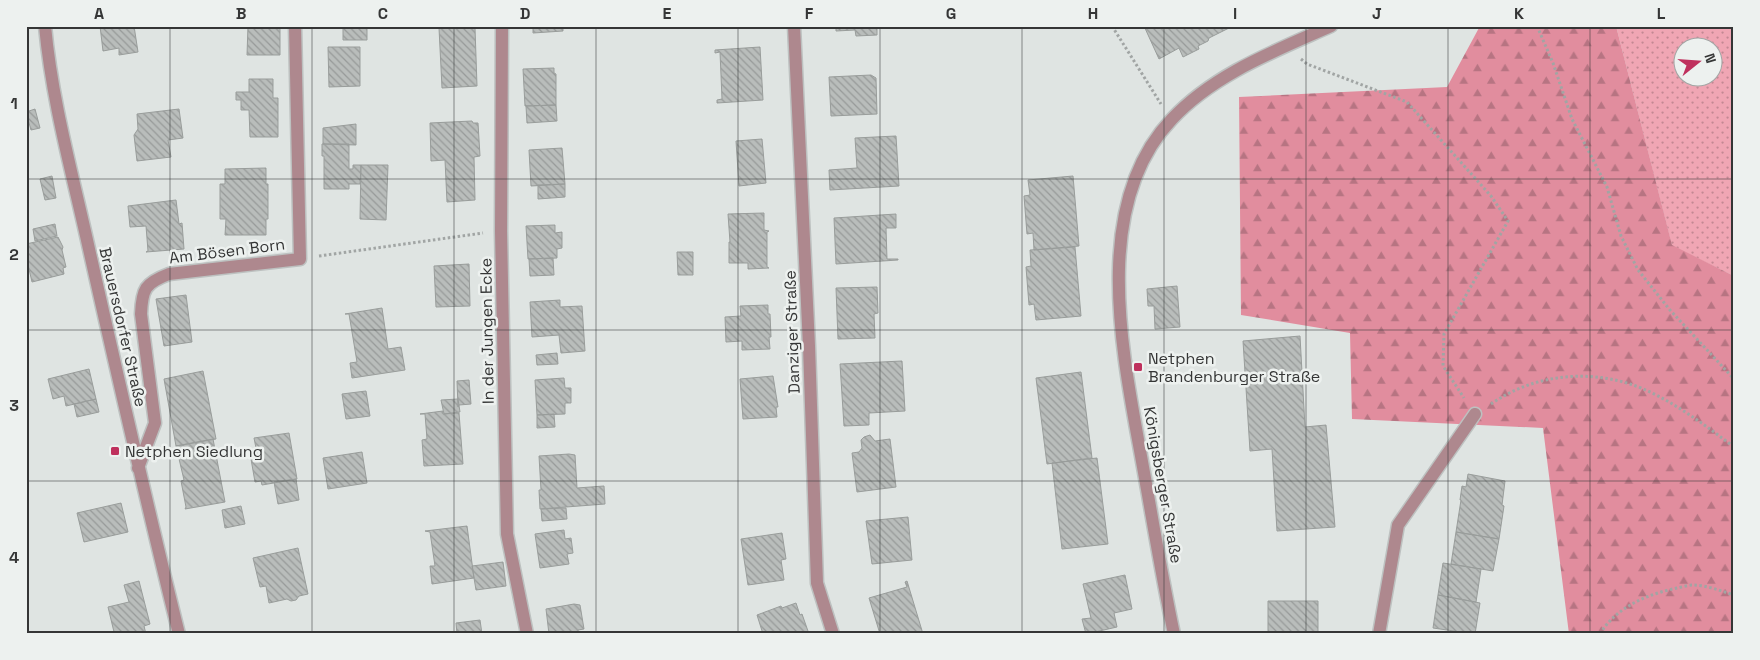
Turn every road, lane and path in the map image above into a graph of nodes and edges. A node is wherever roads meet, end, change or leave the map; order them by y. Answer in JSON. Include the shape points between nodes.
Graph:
{"nodes":[{"id":1,"x":45,"y":26,"type":"edge"},
{"id":2,"x":295,"y":26,"type":"edge"},
{"id":3,"x":502,"y":26,"type":"edge"},
{"id":4,"x":794,"y":26,"type":"edge"},
{"id":5,"x":1112,"y":26,"type":"edge"},
{"id":6,"x":1330,"y":26,"type":"edge"},
{"id":7,"x":1537,"y":26,"type":"edge"},
{"id":8,"x":1285,"y":47,"type":"junction"},
{"id":9,"x":1171,"y":120,"type":"junction"},
{"id":10,"x":501,"y":231,"type":"junction"},
{"id":11,"x":300,"y":259,"type":"junction"},
{"id":12,"x":1734,"y":379,"type":"edge"},
{"id":13,"x":1475,"y":414,"type":"junction"},
{"id":14,"x":1734,"y":447,"type":"edge"},
{"id":15,"x":138,"y":468,"type":"junction"},
{"id":16,"x":1734,"y":595,"type":"edge"},
{"id":17,"x":179,"y":634,"type":"edge"},
{"id":18,"x":527,"y":634,"type":"edge"},
{"id":19,"x":833,"y":634,"type":"edge"},
{"id":20,"x":1174,"y":634,"type":"edge"},
{"id":21,"x":1380,"y":634,"type":"edge"},
{"id":22,"x":1600,"y":634,"type":"edge"}],
"edges":[{"from":1,"to":15,"type":"street","name":"Brauersdorfer Straße","via":[[60,118]]},
{"from":2,"to":11,"type":"street","name":"Am Bösen Born"},
{"from":3,"to":10,"type":"street","name":"In der Jungen Ecke"},
{"from":4,"to":19,"type":"street","name":"Danziger Straße","via":[[817,583]]},
{"from":5,"to":9,"type":"path"},
{"from":6,"to":8,"type":"street","name":"Königsberger Straße"},
{"from":7,"to":12,"type":"path","via":[[1554,63],[1572,119],[1606,188],[1621,236],[1638,270]]},
{"from":8,"to":9,"type":"street","name":"Königsberger Straße","via":[[1196,96]]},
{"from":8,"to":13,"type":"path","via":[[1307,64],[1407,102],[1491,196],[1508,221],[1444,334],[1443,366]]},
{"from":9,"to":20,"type":"street","name":"Königsberger Straße","via":[[1152,145],[1136,178],[1125,211],[1118,259],[1128,387]]},
{"from":10,"to":11,"type":"path"},
{"from":10,"to":18,"type":"street","name":"In der Jungen Ecke","via":[[507,534]]},
{"from":11,"to":15,"type":"street","name":"Am Bösen Born","via":[[169,274],[146,286],[141,298],[141,314],[155,423]]},
{"from":13,"to":14,"type":"path","via":[[1506,393],[1536,382],[1595,377],[1630,384],[1670,403]]},
{"from":13,"to":21,"type":"street","via":[[1398,525]]},
{"from":15,"to":17,"type":"street","name":"Brauersdorfer Straße"},
{"from":16,"to":22,"type":"path","via":[[1692,585],[1666,591],[1620,611]]}]}
